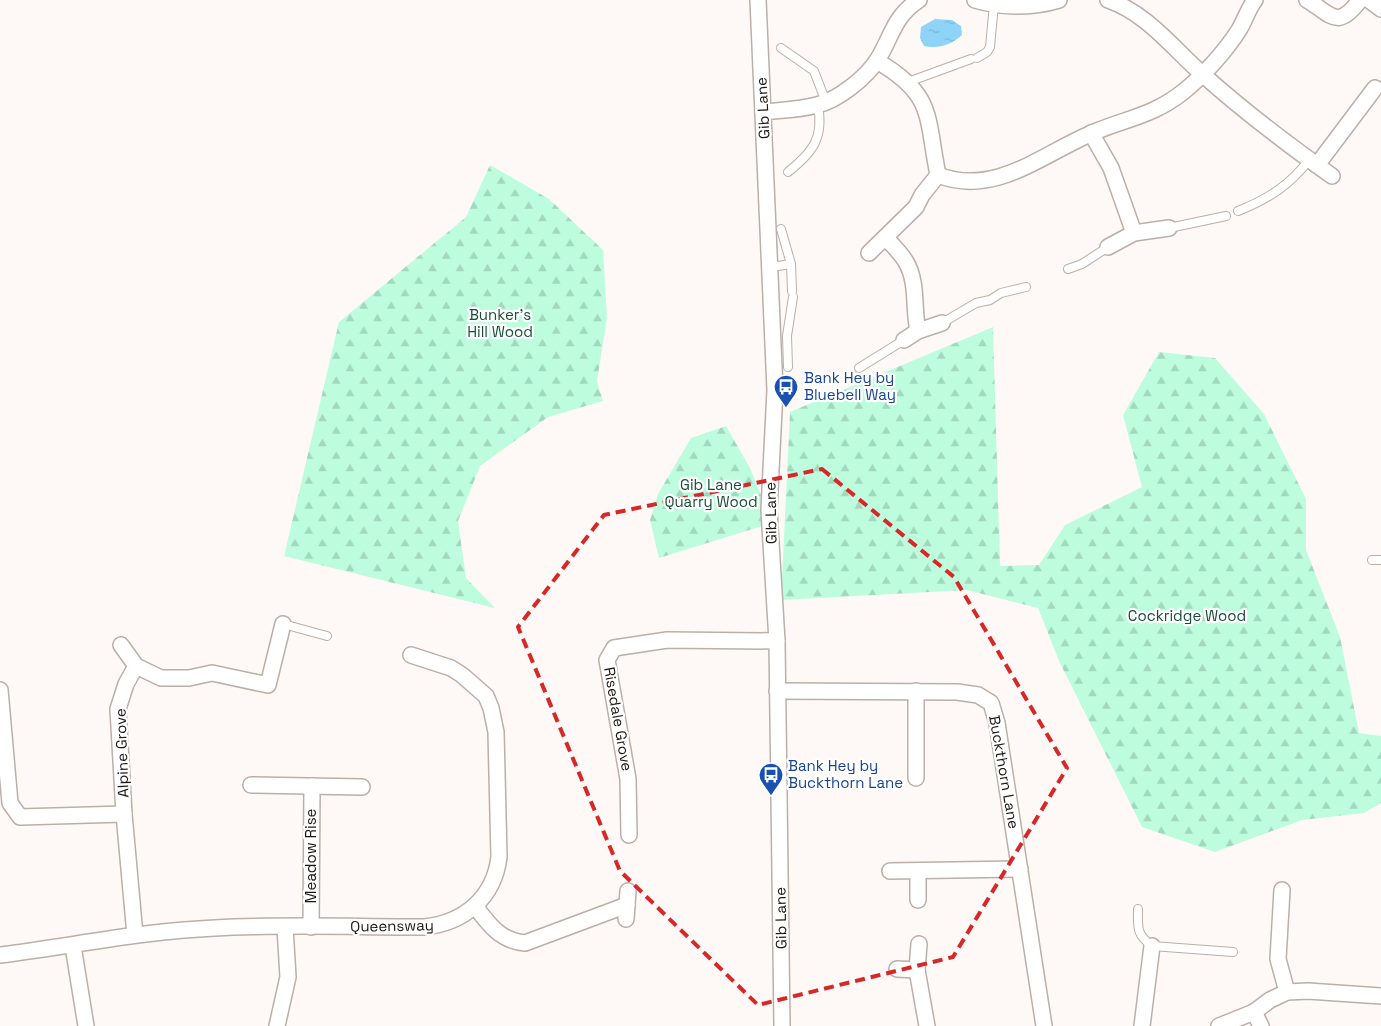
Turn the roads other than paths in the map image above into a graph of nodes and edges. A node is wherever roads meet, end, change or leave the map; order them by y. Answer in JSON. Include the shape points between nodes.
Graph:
{"nodes":[{"id":1,"x":758,"y":0,"type":"edge"},
{"id":2,"x":975,"y":0,"type":"edge"},
{"id":3,"x":1059,"y":0,"type":"edge"},
{"id":4,"x":1108,"y":0,"type":"edge"},
{"id":5,"x":1255,"y":0,"type":"edge"},
{"id":6,"x":1307,"y":0,"type":"edge"},
{"id":7,"x":1360,"y":0,"type":"edge"},
{"id":8,"x":1369,"y":0,"type":"edge"},
{"id":9,"x":910,"y":2,"type":"edge"},
{"id":10,"x":994,"y":4,"type":"junction"},
{"id":11,"x":1381,"y":9,"type":"edge"},
{"id":12,"x":781,"y":48,"type":"dead end"},
{"id":13,"x":877,"y":61,"type":"junction"},
{"id":14,"x":1201,"y":74,"type":"junction"},
{"id":15,"x":908,"y":82,"type":"junction"},
{"id":16,"x":1375,"y":88,"type":"dead end"},
{"id":17,"x":822,"y":103,"type":"junction"},
{"id":18,"x":763,"y":112,"type":"junction"},
{"id":19,"x":1091,"y":133,"type":"junction"},
{"id":20,"x":1313,"y":162,"type":"junction"},
{"id":21,"x":788,"y":172,"type":"dead end"},
{"id":22,"x":938,"y":175,"type":"junction"},
{"id":23,"x":1332,"y":176,"type":"dead end"},
{"id":24,"x":1238,"y":211,"type":"dead end"},
{"id":25,"x":1226,"y":216,"type":"dead end"},
{"id":26,"x":1169,"y":228,"type":"joint"},
{"id":27,"x":781,"y":230,"type":"dead end"},
{"id":28,"x":1134,"y":233,"type":"junction"},
{"id":29,"x":886,"y":238,"type":"junction"},
{"id":30,"x":1108,"y":247,"type":"joint"},
{"id":31,"x":869,"y":253,"type":"dead end"},
{"id":32,"x":791,"y":264,"type":"junction"},
{"id":33,"x":772,"y":267,"type":"junction"},
{"id":34,"x":1068,"y":269,"type":"dead end"},
{"id":35,"x":1026,"y":287,"type":"dead end"},
{"id":36,"x":773,"y":319,"type":"junction"},
{"id":37,"x":789,"y":319,"type":"junction"},
{"id":38,"x":942,"y":323,"type":"joint"},
{"id":39,"x":918,"y":331,"type":"junction"},
{"id":40,"x":904,"y":340,"type":"joint"},
{"id":41,"x":788,"y":367,"type":"dead end"},
{"id":42,"x":859,"y":368,"type":"dead end"},
{"id":43,"x":1372,"y":560,"type":"dead end"},
{"id":44,"x":1381,"y":560,"type":"edge"},
{"id":45,"x":283,"y":624,"type":"joint"},
{"id":46,"x":327,"y":636,"type":"dead end"},
{"id":47,"x":777,"y":641,"type":"junction"},
{"id":48,"x":121,"y":646,"type":"dead end"},
{"id":49,"x":411,"y":656,"type":"dead end"},
{"id":50,"x":136,"y":666,"type":"junction"},
{"id":51,"x":0,"y":690,"type":"edge"},
{"id":52,"x":777,"y":691,"type":"junction"},
{"id":53,"x":916,"y":692,"type":"junction"},
{"id":54,"x":916,"y":778,"type":"dead end"},
{"id":55,"x":252,"y":785,"type":"dead end"},
{"id":56,"x":312,"y":786,"type":"junction"},
{"id":57,"x":362,"y":787,"type":"dead end"},
{"id":58,"x":124,"y":814,"type":"junction"},
{"id":59,"x":629,"y":835,"type":"dead end"},
{"id":60,"x":1020,"y":869,"type":"junction"},
{"id":61,"x":890,"y":871,"type":"dead end"},
{"id":62,"x":918,"y":871,"type":"junction"},
{"id":63,"x":1282,"y":890,"type":"dead end"},
{"id":64,"x":918,"y":900,"type":"dead end"},
{"id":65,"x":627,"y":905,"type":"dead end"},
{"id":66,"x":475,"y":906,"type":"junction"},
{"id":67,"x":1138,"y":909,"type":"dead end"},
{"id":68,"x":285,"y":927,"type":"junction"},
{"id":69,"x":310,"y":927,"type":"junction"},
{"id":70,"x":135,"y":934,"type":"junction"},
{"id":71,"x":919,"y":944,"type":"dead end"},
{"id":72,"x":73,"y":946,"type":"junction"},
{"id":73,"x":1152,"y":946,"type":"junction"},
{"id":74,"x":1233,"y":952,"type":"dead end"},
{"id":75,"x":0,"y":955,"type":"edge"},
{"id":76,"x":897,"y":969,"type":"dead end"},
{"id":77,"x":917,"y":970,"type":"junction"},
{"id":78,"x":1286,"y":992,"type":"junction"},
{"id":79,"x":1381,"y":996,"type":"edge"},
{"id":80,"x":1254,"y":1012,"type":"junction"},
{"id":81,"x":86,"y":1026,"type":"edge"},
{"id":82,"x":277,"y":1026,"type":"edge"},
{"id":83,"x":782,"y":1026,"type":"edge"},
{"id":84,"x":927,"y":1026,"type":"edge"},
{"id":85,"x":1044,"y":1026,"type":"edge"},
{"id":86,"x":1142,"y":1026,"type":"edge"},
{"id":87,"x":1220,"y":1026,"type":"edge"},
{"id":88,"x":1261,"y":1026,"type":"edge"}],
"edges":[{"from":1,"to":18,"type":"street","name":"Gib Lane"},
{"from":2,"to":10,"type":"street"},
{"from":3,"to":10,"type":"street","via":[[1047,4]]},
{"from":4,"to":14,"type":"street","via":[[1141,17]]},
{"from":5,"to":14,"type":"street","via":[[1232,40]]},
{"from":6,"to":7,"type":"street","via":[[1336,18],[1348,14]]},
{"from":8,"to":11,"type":"street"},
{"from":9,"to":13,"type":"street","via":[[898,17]]},
{"from":10,"to":15,"type":"lane","via":[[987,52]]},
{"from":12,"to":17,"type":"lane","via":[[814,72]]},
{"from":13,"to":15,"type":"street"},
{"from":13,"to":17,"type":"street","via":[[860,79]]},
{"from":14,"to":19,"type":"street","via":[[1184,92],[1158,110]]},
{"from":14,"to":20,"type":"street"},
{"from":15,"to":22,"type":"street","via":[[922,101],[932,131]]},
{"from":16,"to":20,"type":"street"},
{"from":17,"to":18,"type":"street"},
{"from":17,"to":21,"type":"lane","via":[[816,143]]},
{"from":18,"to":33,"type":"street","name":"Gib Lane"},
{"from":19,"to":22,"type":"street","via":[[1016,172],[964,182]]},
{"from":19,"to":28,"type":"street","via":[[1111,168]]},
{"from":20,"to":23,"type":"street"},
{"from":20,"to":24,"type":"lane","via":[[1280,190]]},
{"from":22,"to":29,"type":"street","via":[[916,208]]},
{"from":25,"to":26,"type":"lane"},
{"from":26,"to":28,"type":"street"},
{"from":27,"to":32,"type":"lane"},
{"from":28,"to":30,"type":"street"},
{"from":29,"to":31,"type":"street"},
{"from":29,"to":39,"type":"street","via":[[906,262],[912,275]]},
{"from":30,"to":34,"type":"lane"},
{"from":32,"to":33,"type":"lane"},
{"from":32,"to":37,"type":"lane","via":[[793,294]]},
{"from":33,"to":36,"type":"street","name":"Gib Lane"},
{"from":35,"to":38,"type":"lane","via":[[976,303]]},
{"from":36,"to":37,"type":"lane"},
{"from":36,"to":47,"type":"street","name":"Gib Lane","via":[[775,390],[769,510]]},
{"from":37,"to":41,"type":"lane"},
{"from":38,"to":39,"type":"street"},
{"from":39,"to":40,"type":"street"},
{"from":40,"to":42,"type":"lane"},
{"from":43,"to":44,"type":"lane"},
{"from":45,"to":46,"type":"lane"},
{"from":45,"to":50,"type":"street","via":[[268,685],[212,673],[189,678],[161,678]]},
{"from":47,"to":52,"type":"street","name":"Gib Lane"},
{"from":47,"to":59,"type":"street","name":"Risedale Grove","via":[[667,640],[614,648],[607,660],[628,779]]},
{"from":48,"to":50,"type":"street"},
{"from":49,"to":66,"type":"street","name":"Queensway","via":[[451,668],[468,679],[486,696],[494,718],[499,857],[490,889]]},
{"from":50,"to":58,"type":"street","name":"Alpine Grove","via":[[118,709]]},
{"from":51,"to":58,"type":"street","name":"Alpine Grove","via":[[10,803],[20,817]]},
{"from":52,"to":53,"type":"street","name":"Buckthorn Lane"},
{"from":52,"to":83,"type":"street","name":"Gib Lane"},
{"from":53,"to":54,"type":"street"},
{"from":53,"to":60,"type":"street","name":"Buckthorn Lane","via":[[957,692],[978,695],[991,702]]},
{"from":55,"to":56,"type":"street","name":"Meadow Rise"},
{"from":56,"to":57,"type":"street","name":"Meadow Rise"},
{"from":56,"to":69,"type":"street","name":"Meadow Rise"},
{"from":58,"to":70,"type":"street","name":"Alpine Grove"},
{"from":60,"to":62,"type":"street"},
{"from":60,"to":85,"type":"street","name":"Buckthorn Lane"},
{"from":61,"to":62,"type":"street"},
{"from":62,"to":64,"type":"street"},
{"from":63,"to":78,"type":"street","via":[[1278,959]]},
{"from":65,"to":66,"type":"street","via":[[526,943],[499,934]]},
{"from":66,"to":69,"type":"street","name":"Queensway","via":[[440,926]]},
{"from":67,"to":73,"type":"lane","via":[[1138,929],[1142,938]]},
{"from":68,"to":69,"type":"street","name":"Queensway"},
{"from":68,"to":70,"type":"street","name":"Queensway"},
{"from":68,"to":82,"type":"street","via":[[288,977]]},
{"from":70,"to":72,"type":"street","name":"Queensway"},
{"from":71,"to":77,"type":"street"},
{"from":72,"to":75,"type":"street","name":"Queensway"},
{"from":72,"to":81,"type":"street"},
{"from":73,"to":74,"type":"lane"},
{"from":73,"to":86,"type":"street"},
{"from":76,"to":77,"type":"street"},
{"from":77,"to":84,"type":"street"},
{"from":78,"to":79,"type":"street"},
{"from":78,"to":80,"type":"street"},
{"from":80,"to":87,"type":"street"},
{"from":80,"to":88,"type":"street"}]}
